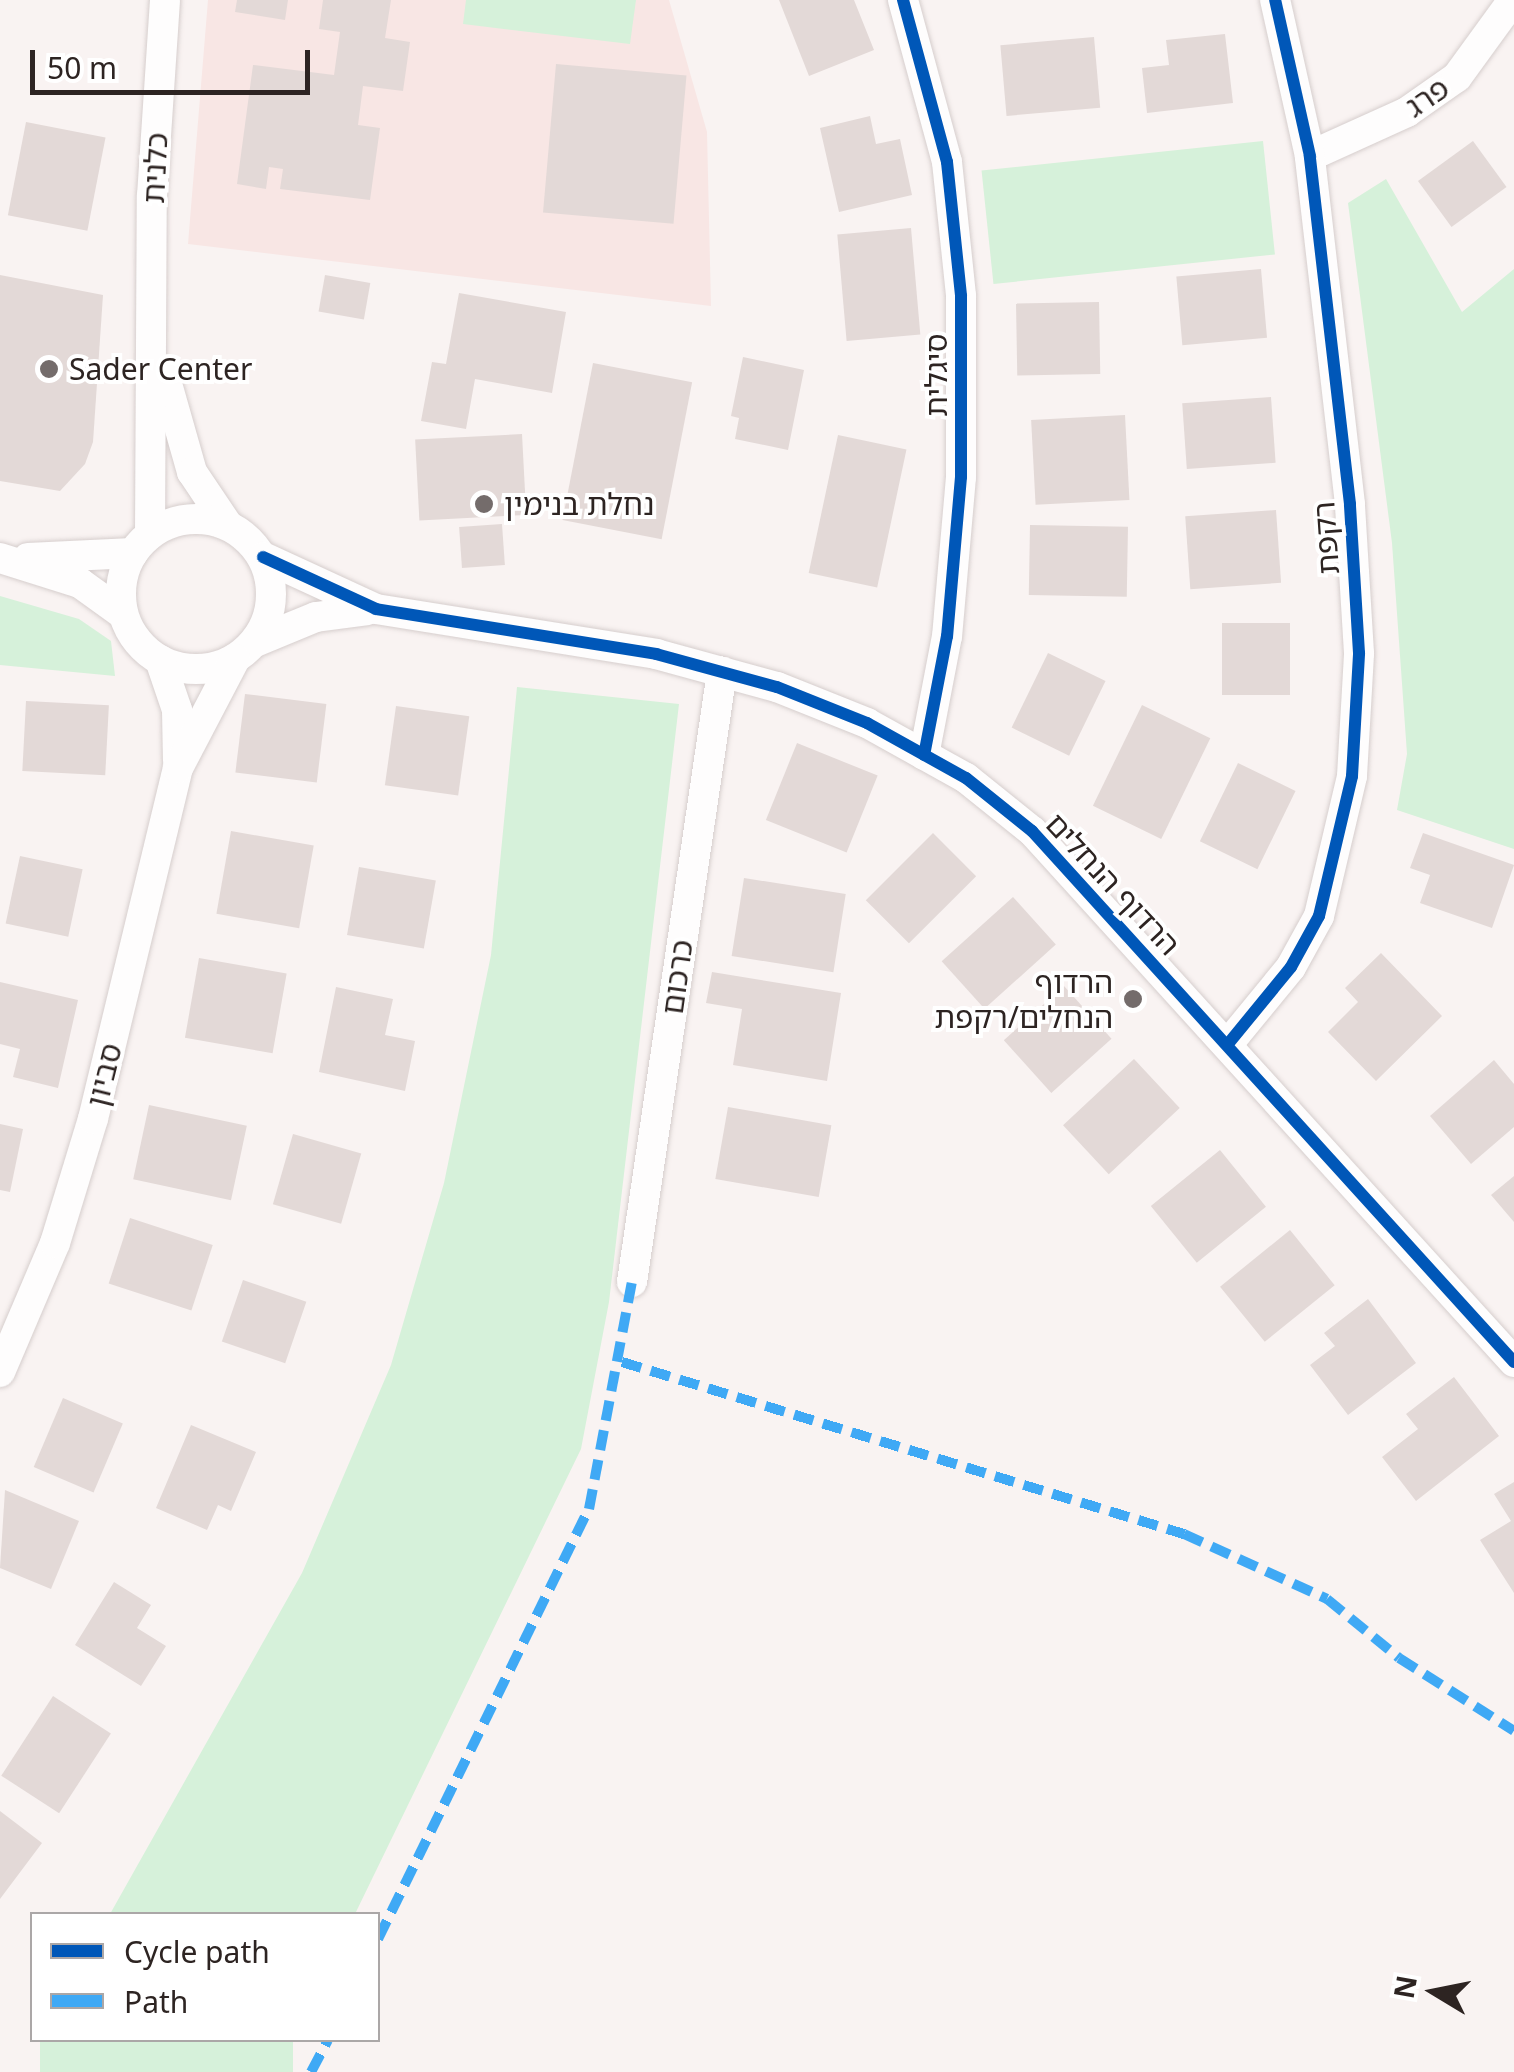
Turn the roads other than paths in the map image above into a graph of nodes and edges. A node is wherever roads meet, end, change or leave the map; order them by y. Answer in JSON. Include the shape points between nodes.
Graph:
{"nodes":[{"id":1,"x":165,"y":0,"type":"edge"},
{"id":2,"x":903,"y":0,"type":"edge"},
{"id":3,"x":1275,"y":0,"type":"edge"},
{"id":4,"x":1513,"y":0,"type":"edge"},
{"id":5,"x":1310,"y":156,"type":"junction"},
{"id":6,"x":154,"y":337,"type":"junction"},
{"id":7,"x":227,"y":524,"type":"junction"},
{"id":8,"x":141,"y":544,"type":"junction"},
{"id":9,"x":5,"y":558,"type":"edge"},
{"id":10,"x":263,"y":558,"type":"junction"},
{"id":11,"x":376,"y":609,"type":"junction"},
{"id":12,"x":123,"y":614,"type":"junction"},
{"id":13,"x":245,"y":650,"type":"junction"},
{"id":14,"x":160,"y":660,"type":"junction"},
{"id":15,"x":722,"y":672,"type":"junction"},
{"id":16,"x":924,"y":755,"type":"junction"},
{"id":17,"x":178,"y":768,"type":"junction"},
{"id":18,"x":1228,"y":1044,"type":"junction"},
{"id":19,"x":632,"y":1282,"type":"dead end"},
{"id":20,"x":1514,"y":1362,"type":"edge"},
{"id":21,"x":0,"y":1372,"type":"edge"}],
"edges":[{"from":1,"to":6,"type":"street","name":"כלנית","via":[[152,196]]},
{"from":2,"to":16,"type":"street","name":"סיגלית","via":[[947,162],[961,296],[961,477],[947,636]]},
{"from":3,"to":5,"type":"street","name":"רקפת"},
{"from":4,"to":5,"type":"street","name":"פרג","via":[[1457,76],[1407,112]]},
{"from":5,"to":18,"type":"street","name":"רקפת","via":[[1350,504],[1358,652],[1352,776],[1319,916],[1291,966]]},
{"from":6,"to":7,"type":"street","name":"כלנית","via":[[192,472]]},
{"from":6,"to":8,"type":"street","name":"כלנית"},
{"from":7,"to":8,"type":"street","via":[[187,518]]},
{"from":7,"to":10,"type":"street"},
{"from":8,"to":9,"type":"street"},
{"from":8,"to":12,"type":"street","via":[[124,572]]},
{"from":9,"to":12,"type":"street","via":[[80,583]]},
{"from":10,"to":11,"type":"street","name":"הרדוף הנחלים"},
{"from":10,"to":13,"type":"street","via":[[272,601]]},
{"from":11,"to":13,"type":"street","name":"הרדוף הנחלים","via":[[316,617]]},
{"from":11,"to":15,"type":"street","name":"הרדוף הנחלים","via":[[656,654]]},
{"from":12,"to":14,"type":"street"},
{"from":13,"to":14,"type":"street","via":[[184,669]]},
{"from":13,"to":17,"type":"street","name":"סביון"},
{"from":14,"to":17,"type":"street","name":"סביון","via":[[177,710]]},
{"from":15,"to":16,"type":"street","name":"הרדוף הנחלים","via":[[867,723]]},
{"from":15,"to":19,"type":"street","name":"כרכום"},
{"from":16,"to":18,"type":"street","name":"הרדוף הנחלים","via":[[966,778],[1032,832]]},
{"from":17,"to":21,"type":"street","name":"סביון","via":[[94,1119],[55,1244]]},
{"from":18,"to":20,"type":"street","name":"הרדוף הנחלים"}]}
